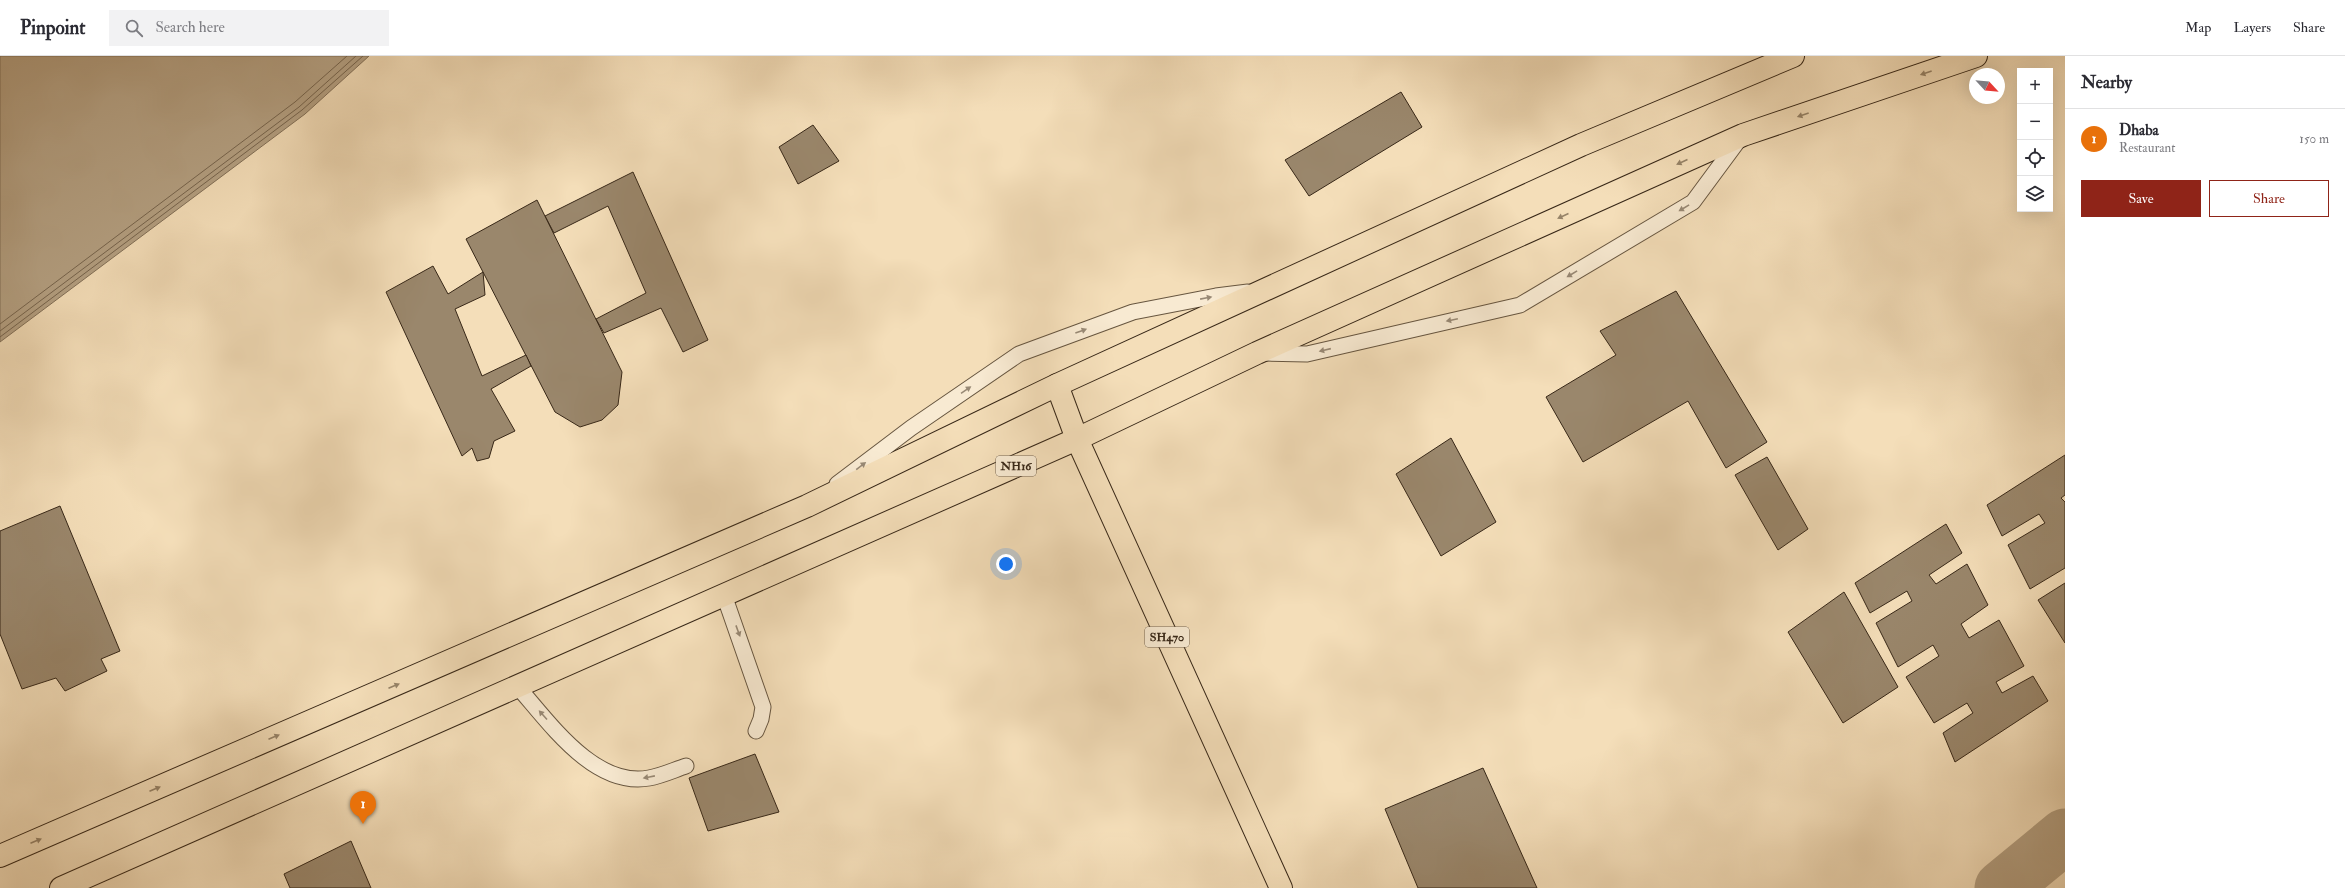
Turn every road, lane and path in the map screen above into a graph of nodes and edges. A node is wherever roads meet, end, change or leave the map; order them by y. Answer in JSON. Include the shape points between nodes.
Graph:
{"nodes":[{"id":1,"x":1793,"y":56,"type":"edge"},
{"id":2,"x":1976,"y":56,"type":"edge"},
{"id":3,"x":1743,"y":135,"type":"junction"},
{"id":4,"x":1264,"y":290,"type":"junction"},
{"id":5,"x":1257,"y":353,"type":"junction"},
{"id":6,"x":1057,"y":385,"type":"junction"},
{"id":7,"x":1077,"y":439,"type":"junction"},
{"id":8,"x":807,"y":506,"type":"junction"},
{"id":9,"x":724,"y":595,"type":"junction"},
{"id":10,"x":517,"y":686,"type":"junction"},
{"id":11,"x":756,"y":731,"type":"dead end"},
{"id":12,"x":686,"y":766,"type":"dead end"},
{"id":13,"x":0,"y":856,"type":"edge"},
{"id":14,"x":61,"y":888,"type":"edge"},
{"id":15,"x":1281,"y":888,"type":"edge"}],
"edges":[{"from":1,"to":4,"type":"main road","via":[[1581,145]]},
{"from":2,"to":3,"type":"main road","number":"NH16","one_way":true},
{"from":3,"to":5,"type":"main road","number":"NH16","one_way":true},
{"from":3,"to":5,"type":"lane","one_way":true,"via":[[1693,202],[1520,305],[1307,354]]},
{"from":4,"to":6,"type":"main road"},
{"from":8,"to":4,"type":"lane","one_way":true,"via":[[911,428],[1020,354],[1134,312],[1216,296]]},
{"from":5,"to":7,"type":"main road","number":"NH16"},
{"from":6,"to":7,"type":"main road","number":"SH470"},
{"from":6,"to":8,"type":"main road"},
{"from":7,"to":9,"type":"main road","number":"NH16"},
{"from":7,"to":15,"type":"main road","number":"SH470"},
{"from":13,"to":8,"type":"main road","one_way":true},
{"from":9,"to":10,"type":"main road","number":"NH16"},
{"from":9,"to":11,"type":"lane","one_way":true,"via":[[762,707]]},
{"from":12,"to":10,"type":"lane","one_way":true,"via":[[649,778],[631,779],[611,774],[585,759]]},
{"from":10,"to":14,"type":"main road","number":"NH16"}]}
